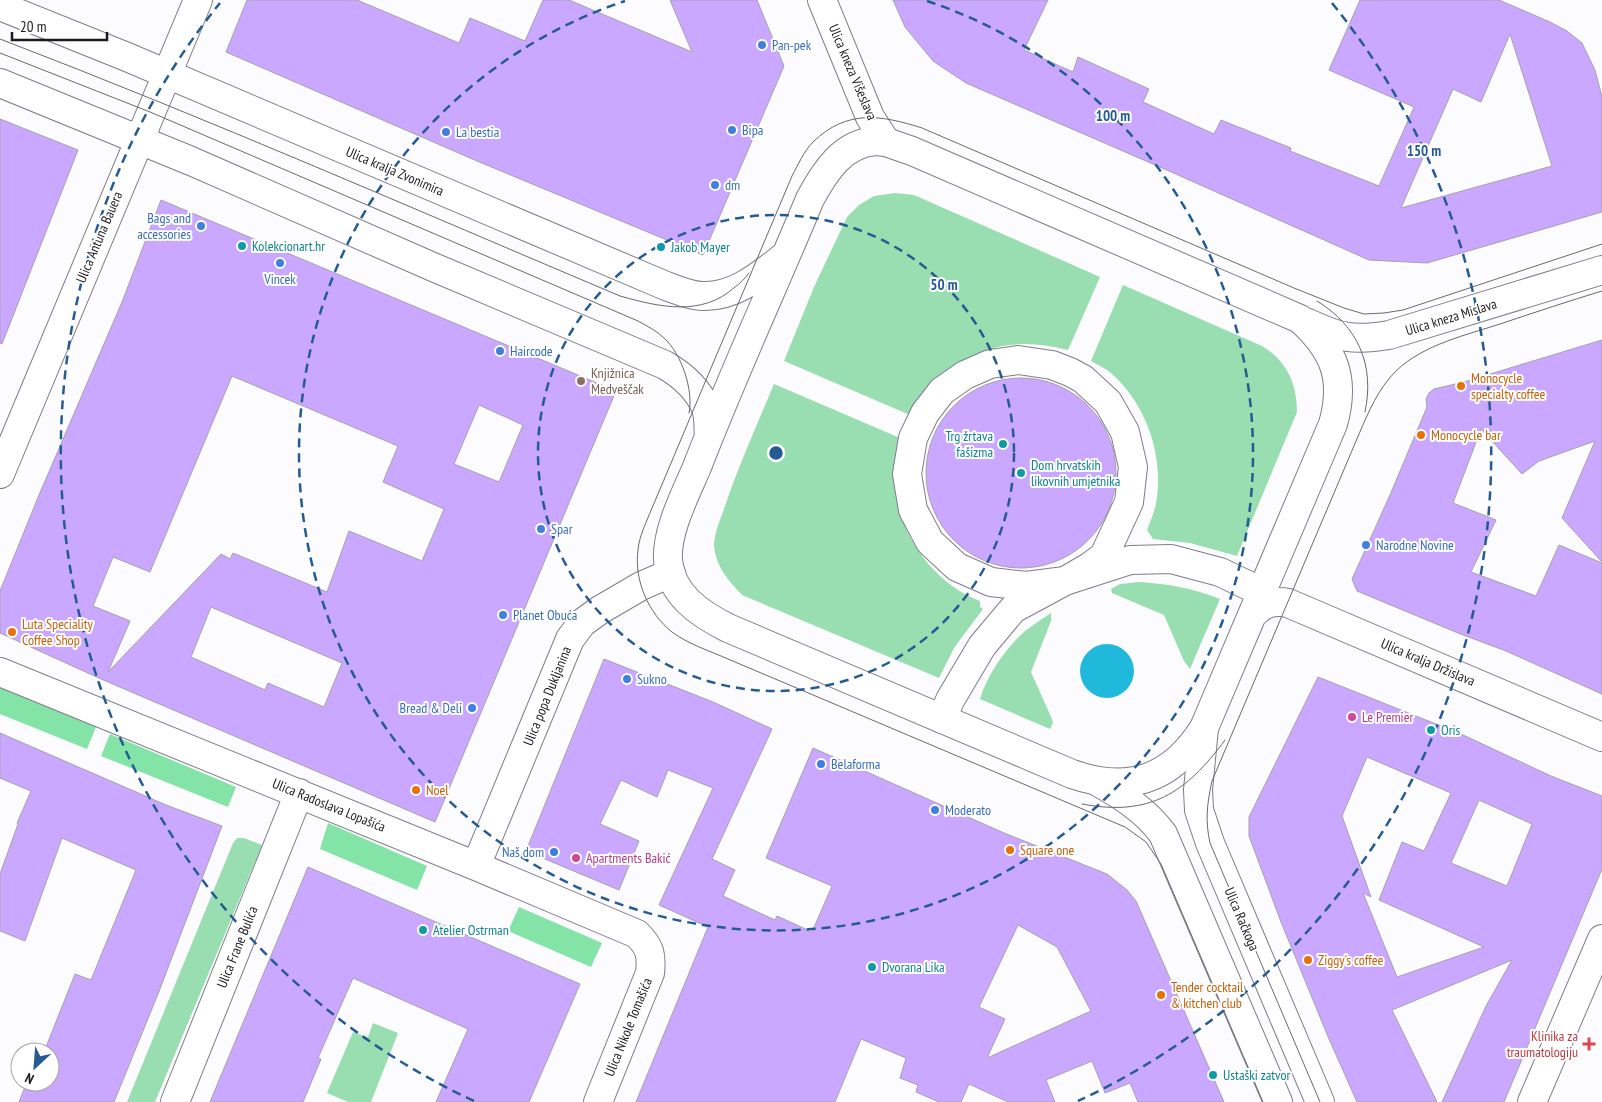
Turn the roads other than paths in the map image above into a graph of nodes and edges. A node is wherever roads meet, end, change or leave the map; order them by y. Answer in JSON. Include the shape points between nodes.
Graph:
{"nodes":[{"id":1,"x":198,"y":0,"type":"edge"},
{"id":2,"x":822,"y":0,"type":"edge"},
{"id":3,"x":0,"y":6,"type":"edge"},
{"id":4,"x":166,"y":74,"type":"junction"},
{"id":5,"x":0,"y":83,"type":"edge"},
{"id":6,"x":140,"y":140,"type":"junction"},
{"id":7,"x":886,"y":142,"type":"junction"},
{"id":8,"x":786,"y":255,"type":"junction"},
{"id":9,"x":1602,"y":270,"type":"edge"},
{"id":10,"x":1300,"y":319,"type":"junction"},
{"id":11,"x":709,"y":436,"type":"junction"},
{"id":12,"x":0,"y":474,"type":"edge"},
{"id":13,"x":671,"y":573,"type":"junction"},
{"id":14,"x":1065,"y":581,"type":"junction"},
{"id":15,"x":1258,"y":602,"type":"junction"},
{"id":16,"x":0,"y":672,"type":"edge"},
{"id":17,"x":942,"y":719,"type":"junction"},
{"id":18,"x":1204,"y":728,"type":"junction"},
{"id":19,"x":1602,"y":737,"type":"edge"},
{"id":20,"x":1098,"y":782,"type":"junction"},
{"id":21,"x":299,"y":793,"type":"junction"},
{"id":22,"x":476,"y":866,"type":"junction"},
{"id":23,"x":1602,"y":939,"type":"edge"},
{"id":24,"x":649,"y":951,"type":"joint"},
{"id":25,"x":175,"y":1102,"type":"edge"},
{"id":26,"x":598,"y":1102,"type":"edge"},
{"id":27,"x":1278,"y":1102,"type":"edge"},
{"id":28,"x":1320,"y":1102,"type":"edge"},
{"id":29,"x":1532,"y":1102,"type":"edge"}],
"edges":[{"from":1,"to":4,"type":"main road","name":"Ulica Antuna Bauera"},
{"from":2,"to":7,"type":"main road","name":"Ulica kneza Višeslava","via":[[870,117]]},
{"from":3,"to":4,"type":"main road","name":"Ulica kralja Zvonimira"},
{"from":4,"to":6,"type":"main road","name":"Ulica Antuna Bauera"},
{"from":4,"to":8,"type":"main road","name":"Ulica kralja Zvonimira","via":[[688,294],[703,296],[730,292],[747,284]]},
{"from":5,"to":6,"type":"main road"},
{"from":6,"to":11,"type":"main road","via":[[665,365],[678,373],[699,396],[706,409]]},
{"from":6,"to":12,"type":"main road","name":"Ulica Antuna Bauera"},
{"from":7,"to":8,"type":"main road","via":[[866,142],[830,165],[810,198]]},
{"from":7,"to":10,"type":"main road"},
{"from":8,"to":11,"type":"main road"},
{"from":9,"to":10,"type":"main road","name":"Ulica kneza Mislava","via":[[1409,330],[1372,338],[1344,338]]},
{"from":10,"to":15,"type":"main road","via":[[1314,332],[1330,357],[1339,391],[1337,407],[1333,424]]},
{"from":11,"to":13,"type":"main road","via":[[668,547]]},
{"from":13,"to":17,"type":"main road","via":[[690,605],[708,618]]},
{"from":13,"to":22,"type":"main road","name":"Ulica popa Dukljanina","via":[[600,610],[582,623],[570,639]]},
{"from":14,"to":14,"type":"main road","via":[[1026,586],[990,582],[957,567],[930,542],[913,510],[907,474],[913,438],[924,413],[936,398],[965,374],[990,364],[1018,360],[1052,365],[1083,379],[1108,402],[1125,432],[1133,467],[1129,502],[1104,556]]},
{"from":14,"to":15,"type":"main road","via":[[1130,560],[1171,559],[1220,572]]},
{"from":14,"to":17,"type":"main road","via":[[1013,609],[982,646]]},
{"from":15,"to":18,"type":"main road"},
{"from":15,"to":19,"type":"main road","name":"Ulica kralja Držislava","via":[[1260,607],[1270,602],[1288,603]]},
{"from":16,"to":21,"type":"main road","name":"Ulica Radoslava Lopašića"},
{"from":17,"to":20,"type":"main road"},
{"from":18,"to":20,"type":"main road","via":[[1194,744],[1163,770],[1126,783]]},
{"from":18,"to":28,"type":"main road","name":"Ulica Račkoga","via":[[1198,790],[1201,819]]},
{"from":20,"to":27,"type":"main road","via":[[1140,810],[1163,834]]},
{"from":21,"to":22,"type":"main road","name":"Ulica Radoslava Lopašića"},
{"from":21,"to":25,"type":"main road","name":"Ulica Frane Bulića"},
{"from":22,"to":24,"type":"main road","name":"Ulica Radoslava Lopašića","via":[[637,934],[646,942]]},
{"from":23,"to":29,"type":"main road"},
{"from":24,"to":26,"type":"main road","name":"Ulica Nikole Tomašića","via":[[650,973]]}]}
